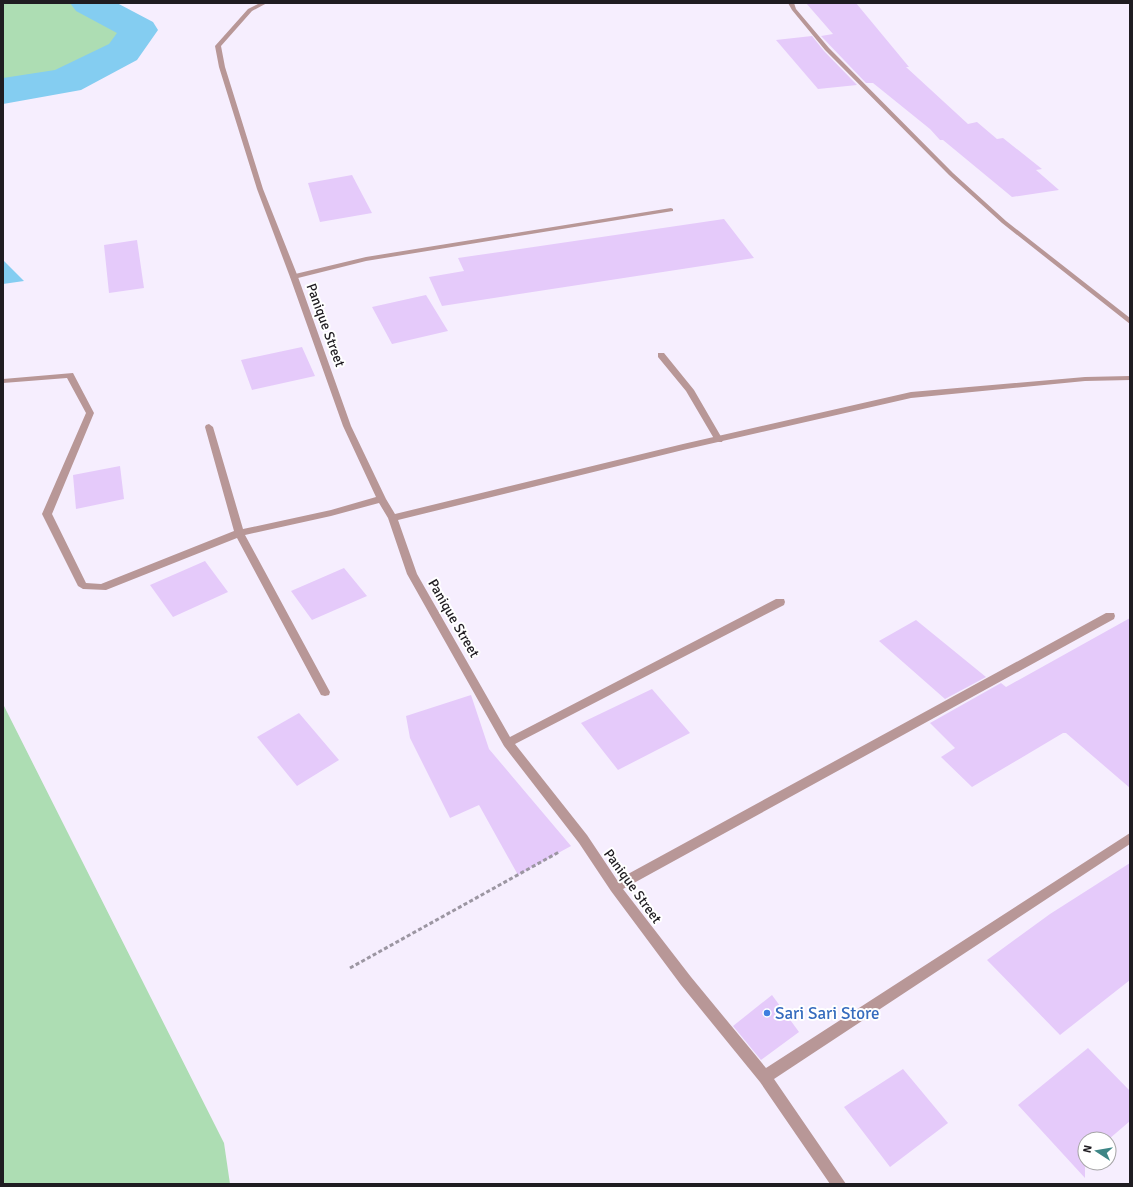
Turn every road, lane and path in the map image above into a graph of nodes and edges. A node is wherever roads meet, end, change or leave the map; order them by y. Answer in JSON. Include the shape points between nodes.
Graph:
{"nodes":[{"id":1,"x":264,"y":3,"type":"edge"},
{"id":2,"x":791,"y":3,"type":"edge"},
{"id":3,"x":671,"y":210,"type":"dead end"},
{"id":4,"x":294,"y":278,"type":"junction"},
{"id":5,"x":1130,"y":322,"type":"edge"},
{"id":6,"x":661,"y":356,"type":"dead end"},
{"id":7,"x":1130,"y":378,"type":"edge"},
{"id":8,"x":3,"y":381,"type":"edge"},
{"id":9,"x":209,"y":427,"type":"dead end"},
{"id":10,"x":719,"y":440,"type":"junction"},
{"id":11,"x":381,"y":499,"type":"junction"},
{"id":12,"x":394,"y":518,"type":"junction"},
{"id":13,"x":240,"y":533,"type":"junction"},
{"id":14,"x":780,"y":602,"type":"dead end"},
{"id":15,"x":1110,"y":616,"type":"dead end"},
{"id":16,"x":324,"y":692,"type":"dead end"},
{"id":17,"x":508,"y":743,"type":"junction"},
{"id":18,"x":1130,"y":838,"type":"edge"},
{"id":19,"x":582,"y":839,"type":"junction"},
{"id":20,"x":615,"y":887,"type":"junction"},
{"id":21,"x":350,"y":968,"type":"dead end"},
{"id":22,"x":765,"y":1077,"type":"junction"},
{"id":23,"x":840,"y":1184,"type":"edge"}],
"edges":[{"from":1,"to":4,"type":"street","name":"Panique Street","via":[[250,10],[218,46],[222,67],[260,190]]},
{"from":2,"to":5,"type":"street","via":[[827,49],[951,174],[1004,222]]},
{"from":3,"to":4,"type":"street","via":[[366,259]]},
{"from":4,"to":11,"type":"street","name":"Panique Street","via":[[347,426]]},
{"from":6,"to":10,"type":"street","via":[[690,390]]},
{"from":7,"to":10,"type":"street","via":[[1085,379],[911,395]]},
{"from":8,"to":13,"type":"street","via":[[70,375],[90,412],[47,514],[83,586],[102,588]]},
{"from":9,"to":13,"type":"street"},
{"from":10,"to":12,"type":"street"},
{"from":11,"to":12,"type":"street","name":"Panique Street"},
{"from":11,"to":13,"type":"street","via":[[331,514]]},
{"from":12,"to":17,"type":"street","name":"Panique Street","via":[[412,574]]},
{"from":13,"to":16,"type":"street"},
{"from":14,"to":17,"type":"street"},
{"from":15,"to":20,"type":"street"},
{"from":17,"to":19,"type":"street","name":"Panique Street"},
{"from":18,"to":22,"type":"street"},
{"from":19,"to":20,"type":"street","name":"Panique Street"},
{"from":19,"to":21,"type":"path"},
{"from":20,"to":22,"type":"street","name":"Panique Street","via":[[686,981]]},
{"from":22,"to":23,"type":"street","name":"Panique Street"}]}
